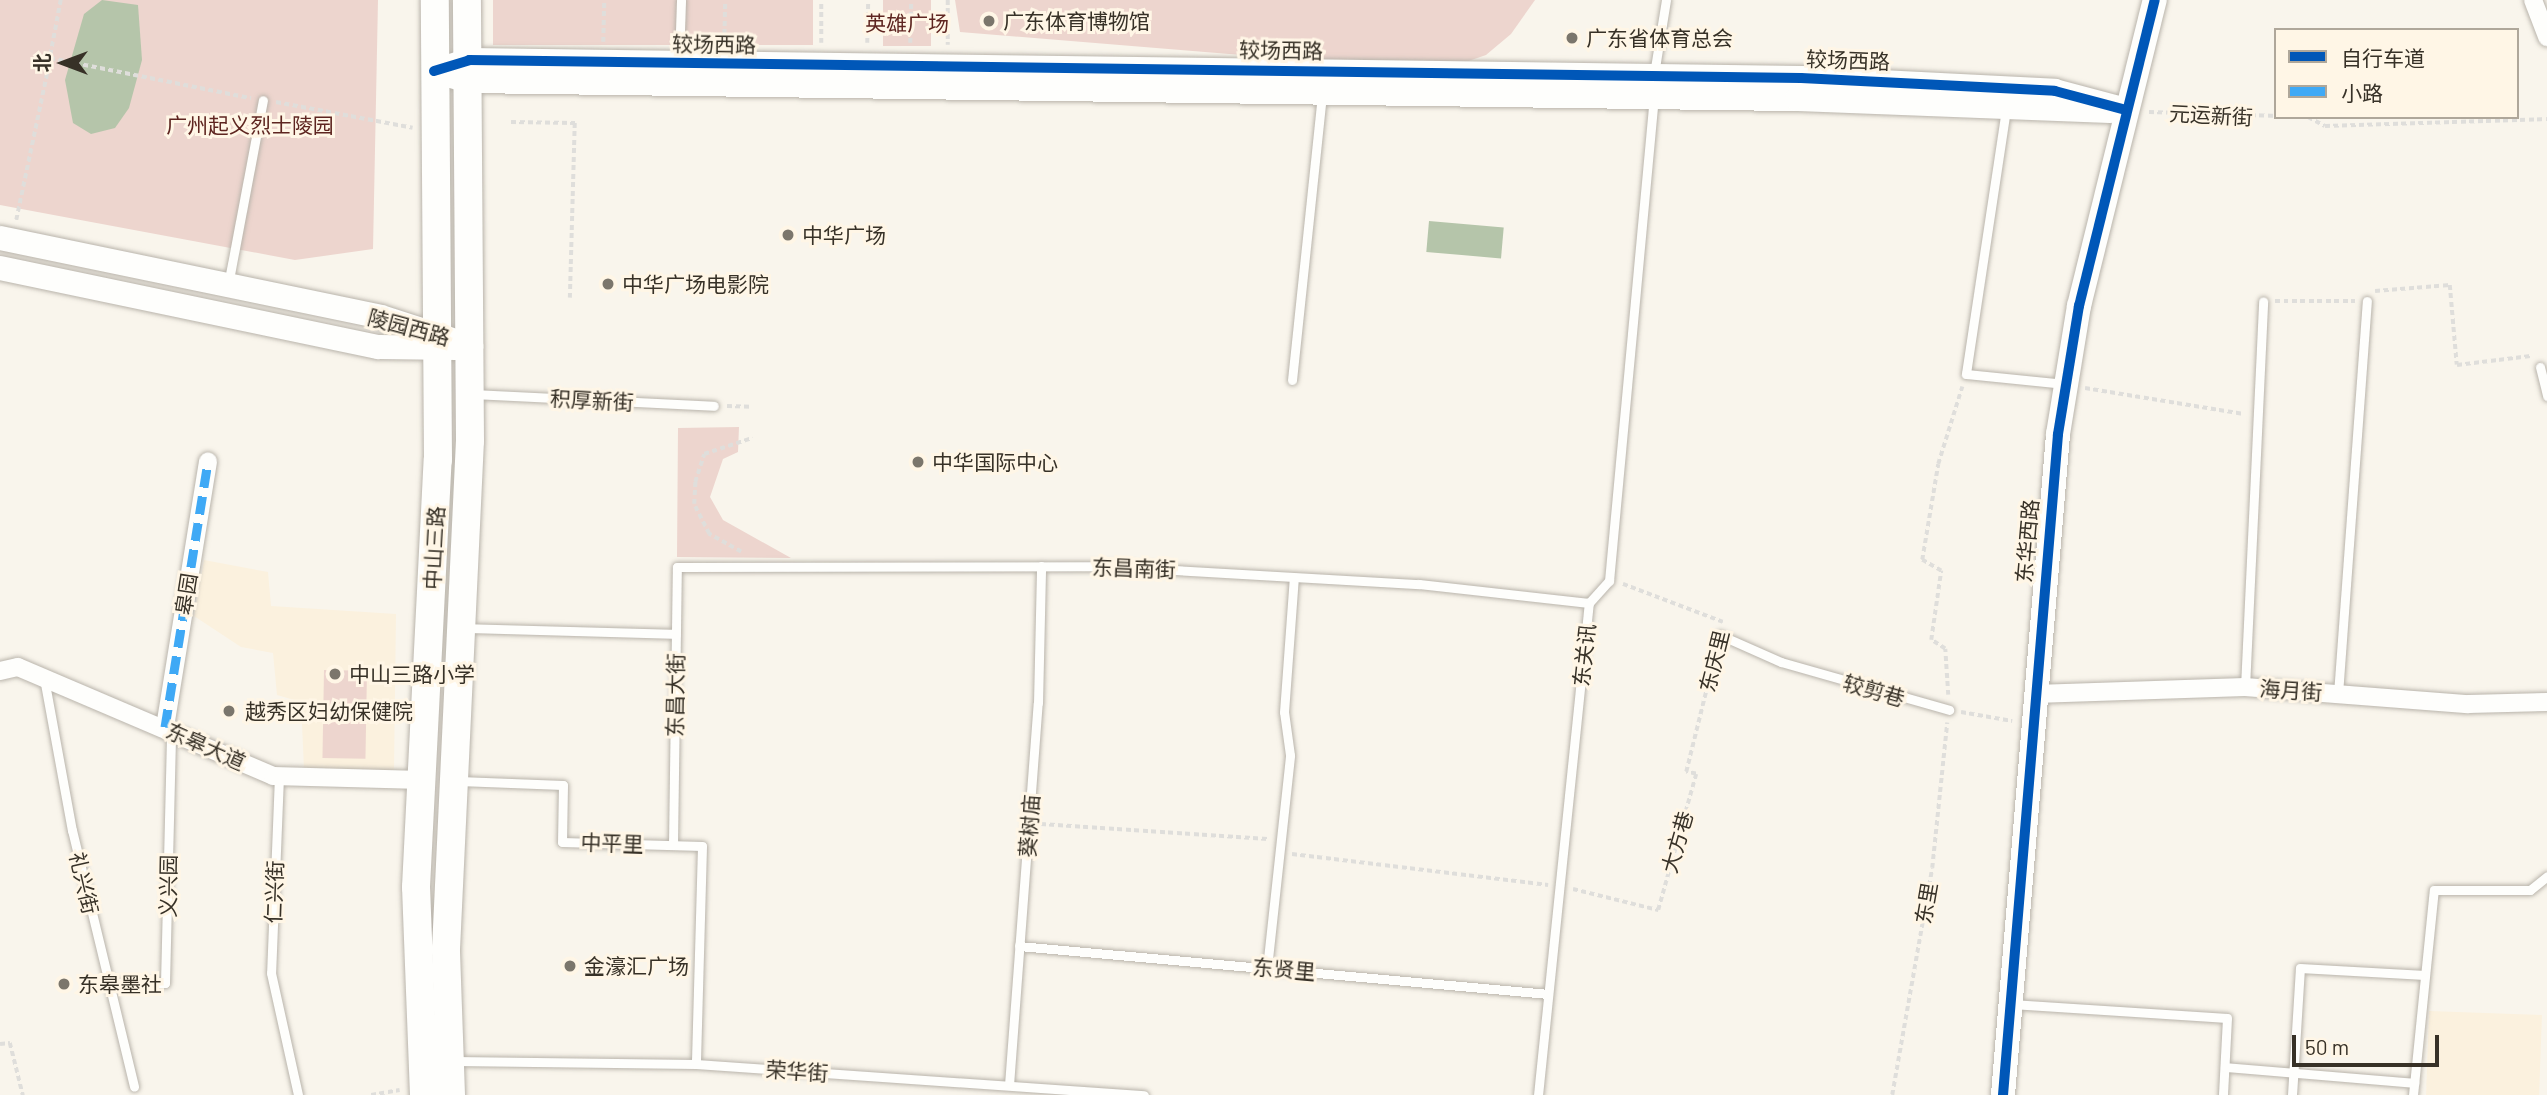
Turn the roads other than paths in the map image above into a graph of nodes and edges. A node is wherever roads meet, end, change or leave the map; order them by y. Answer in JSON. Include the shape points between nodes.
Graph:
{"nodes":[{"id":1,"x":435,"y":0,"type":"edge"},
{"id":2,"x":467,"y":0,"type":"edge"},
{"id":3,"x":681,"y":0,"type":"edge"},
{"id":4,"x":1666,"y":0,"type":"edge"},
{"id":5,"x":2155,"y":0,"type":"edge"},
{"id":6,"x":2533,"y":0,"type":"edge"},
{"id":7,"x":2547,"y":37,"type":"edge"},
{"id":8,"x":679,"y":63,"type":"junction"},
{"id":9,"x":434,"y":71,"type":"junction"},
{"id":10,"x":468,"y":71,"type":"junction"},
{"id":11,"x":1654,"y":86,"type":"junction"},
{"id":12,"x":1322,"y":92,"type":"junction"},
{"id":13,"x":263,"y":100,"type":"road end"},
{"id":14,"x":2006,"y":107,"type":"junction"},
{"id":15,"x":2126,"y":110,"type":"junction"},
{"id":16,"x":6,"y":240,"type":"edge"},
{"id":17,"x":0,"y":268,"type":"edge"},
{"id":18,"x":228,"y":287,"type":"junction"},
{"id":19,"x":2263,"y":301,"type":"road end"},
{"id":20,"x":2367,"y":301,"type":"road end"},
{"id":21,"x":437,"y":342,"type":"junction"},
{"id":22,"x":471,"y":346,"type":"junction"},
{"id":23,"x":2540,"y":367,"type":"road end"},
{"id":24,"x":1292,"y":380,"type":"dead end"},
{"id":25,"x":2066,"y":384,"type":"junction"},
{"id":26,"x":470,"y":394,"type":"junction"},
{"id":27,"x":2547,"y":396,"type":"edge"},
{"id":28,"x":714,"y":406,"type":"road end"},
{"id":29,"x":208,"y":461,"type":"dead end"},
{"id":30,"x":1041,"y":566,"type":"junction"},
{"id":31,"x":1294,"y":577,"type":"junction"},
{"id":32,"x":1589,"y":603,"type":"junction"},
{"id":33,"x":462,"y":628,"type":"junction"},
{"id":34,"x":676,"y":634,"type":"junction"},
{"id":35,"x":1720,"y":635,"type":"road end"},
{"id":36,"x":0,"y":671,"type":"edge"},
{"id":37,"x":44,"y":677,"type":"junction"},
{"id":38,"x":2245,"y":687,"type":"junction"},
{"id":39,"x":2035,"y":694,"type":"junction"},
{"id":40,"x":2338,"y":694,"type":"junction"},
{"id":41,"x":2547,"y":702,"type":"edge"},
{"id":42,"x":1949,"y":710,"type":"road end"},
{"id":43,"x":168,"y":728,"type":"junction"},
{"id":44,"x":279,"y":776,"type":"junction"},
{"id":45,"x":422,"y":780,"type":"junction"},
{"id":46,"x":454,"y":781,"type":"junction"},
{"id":47,"x":673,"y":845,"type":"junction"},
{"id":48,"x":2547,"y":876,"type":"edge"},
{"id":49,"x":1019,"y":946,"type":"junction"},
{"id":50,"x":1267,"y":968,"type":"junction"},
{"id":51,"x":2425,"y":975,"type":"junction"},
{"id":52,"x":106,"y":983,"type":"junction"},
{"id":53,"x":1548,"y":993,"type":"junction"},
{"id":54,"x":2012,"y":1004,"type":"junction"},
{"id":55,"x":449,"y":1061,"type":"junction"},
{"id":56,"x":696,"y":1065,"type":"junction"},
{"id":57,"x":2225,"y":1068,"type":"junction"},
{"id":58,"x":2293,"y":1073,"type":"junction"},
{"id":59,"x":2414,"y":1083,"type":"junction"},
{"id":60,"x":1009,"y":1086,"type":"junction"},
{"id":61,"x":134,"y":1087,"type":"dead end"},
{"id":62,"x":424,"y":1090,"type":"edge"},
{"id":63,"x":298,"y":1095,"type":"edge"},
{"id":64,"x":452,"y":1095,"type":"edge"},
{"id":65,"x":1144,"y":1095,"type":"edge"},
{"id":66,"x":1538,"y":1095,"type":"edge"},
{"id":67,"x":2003,"y":1095,"type":"edge"},
{"id":68,"x":2223,"y":1095,"type":"edge"},
{"id":69,"x":2292,"y":1095,"type":"edge"},
{"id":70,"x":2413,"y":1095,"type":"edge"}],
"edges":[{"from":1,"to":9,"type":"main road","name":"中山三路"},
{"from":2,"to":10,"type":"main road","name":"中山三路"},
{"from":3,"to":8,"type":"lane"},
{"from":4,"to":11,"type":"lane"},
{"from":5,"to":15,"type":"street","name":"东华西路"},
{"from":6,"to":7,"type":"street"},
{"from":8,"to":10,"type":"street","name":"较场西路","via":[[603,62]]},
{"from":8,"to":11,"type":"street","name":"较场西路","via":[[948,65]]},
{"from":9,"to":10,"type":"street","name":"较场西路"},
{"from":9,"to":21,"type":"main road","name":"中山三路"},
{"from":10,"to":12,"type":"street","name":"较场西路"},
{"from":10,"to":22,"type":"main road","name":"中山三路"},
{"from":11,"to":12,"type":"street","name":"较场西路"},
{"from":11,"to":14,"type":"street","name":"较场西路"},
{"from":11,"to":15,"type":"street","name":"较场西路","via":[[1996,87],[2080,95]]},
{"from":11,"to":32,"type":"lane","name":"东关讯","via":[[1608,581]]},
{"from":12,"to":24,"type":"lane"},
{"from":13,"to":18,"type":"lane"},
{"from":14,"to":15,"type":"street","name":"较场西路"},
{"from":14,"to":25,"type":"lane","via":[[1966,374]]},
{"from":15,"to":25,"type":"street","name":"东华西路"},
{"from":16,"to":18,"type":"street","name":"陵园西路"},
{"from":17,"to":21,"type":"street","name":"陵园西路","via":[[379,347]]},
{"from":18,"to":21,"type":"street","name":"陵园西路"},
{"from":19,"to":38,"type":"lane"},
{"from":20,"to":40,"type":"lane"},
{"from":21,"to":22,"type":"street","name":"陵园西路"},
{"from":21,"to":45,"type":"main road","name":"中山三路","via":[[438,460]]},
{"from":22,"to":26,"type":"main road","name":"中山三路"},
{"from":23,"to":27,"type":"lane"},
{"from":25,"to":39,"type":"street","name":"东华西路","via":[[2050,492]]},
{"from":26,"to":28,"type":"lane","name":"积厚新街"},
{"from":26,"to":33,"type":"main road","name":"中山三路"},
{"from":29,"to":43,"type":"street","name":"皋园"},
{"from":30,"to":31,"type":"lane","name":"东昌南街"},
{"from":30,"to":34,"type":"lane","name":"东昌南街","via":[[677,567]]},
{"from":30,"to":49,"type":"lane","name":"葵树庙"},
{"from":31,"to":32,"type":"lane","name":"东昌南街"},
{"from":31,"to":50,"type":"lane","via":[[1284,712],[1290,755]]},
{"from":32,"to":53,"type":"lane","name":"东关讯"},
{"from":33,"to":34,"type":"lane","name":"东昌大街"},
{"from":33,"to":46,"type":"main road","name":"中山三路"},
{"from":34,"to":47,"type":"lane","name":"东昌大街"},
{"from":35,"to":42,"type":"lane","name":"较剪巷","via":[[1781,662]]},
{"from":36,"to":37,"type":"street","name":"东皋大道","via":[[18,667]]},
{"from":37,"to":43,"type":"street","name":"东皋大道"},
{"from":37,"to":52,"type":"lane","name":"礼兴街"},
{"from":38,"to":39,"type":"street","name":"海月街"},
{"from":38,"to":40,"type":"street","name":"海月街"},
{"from":39,"to":54,"type":"street","name":"东华西路"},
{"from":40,"to":41,"type":"street","name":"海月街","via":[[2468,704]]},
{"from":43,"to":44,"type":"street","name":"东皋大道"},
{"from":43,"to":52,"type":"lane","name":"义兴园","via":[[166,983]]},
{"from":44,"to":45,"type":"street","name":"东皋大道"},
{"from":44,"to":63,"type":"lane","name":"仁兴街","via":[[271,973]]},
{"from":45,"to":62,"type":"main road","name":"中山三路","via":[[416,929]]},
{"from":46,"to":47,"type":"lane","name":"中平里","via":[[563,785],[562,842]]},
{"from":46,"to":55,"type":"main road","name":"中山三路","via":[[446,949]]},
{"from":47,"to":56,"type":"lane","name":"中平里","via":[[702,846]]},
{"from":48,"to":51,"type":"lane","via":[[2530,890],[2434,890]]},
{"from":49,"to":50,"type":"lane","name":"东贤里"},
{"from":49,"to":60,"type":"lane","name":"葵树庙"},
{"from":50,"to":53,"type":"lane","name":"东贤里"},
{"from":51,"to":58,"type":"lane","via":[[2300,968]]},
{"from":51,"to":59,"type":"lane"},
{"from":52,"to":61,"type":"lane","name":"礼兴街"},
{"from":53,"to":66,"type":"lane","name":"东关讯"},
{"from":54,"to":57,"type":"lane","via":[[2227,1018]]},
{"from":54,"to":67,"type":"street","name":"东华西路"},
{"from":55,"to":56,"type":"lane","name":"荣华街"},
{"from":55,"to":64,"type":"main road","name":"中山三路"},
{"from":56,"to":60,"type":"lane","name":"荣华街"},
{"from":57,"to":58,"type":"lane"},
{"from":57,"to":68,"type":"lane"},
{"from":58,"to":59,"type":"lane"},
{"from":58,"to":69,"type":"lane"},
{"from":59,"to":70,"type":"lane"},
{"from":60,"to":65,"type":"lane","name":"荣华街"}]}
